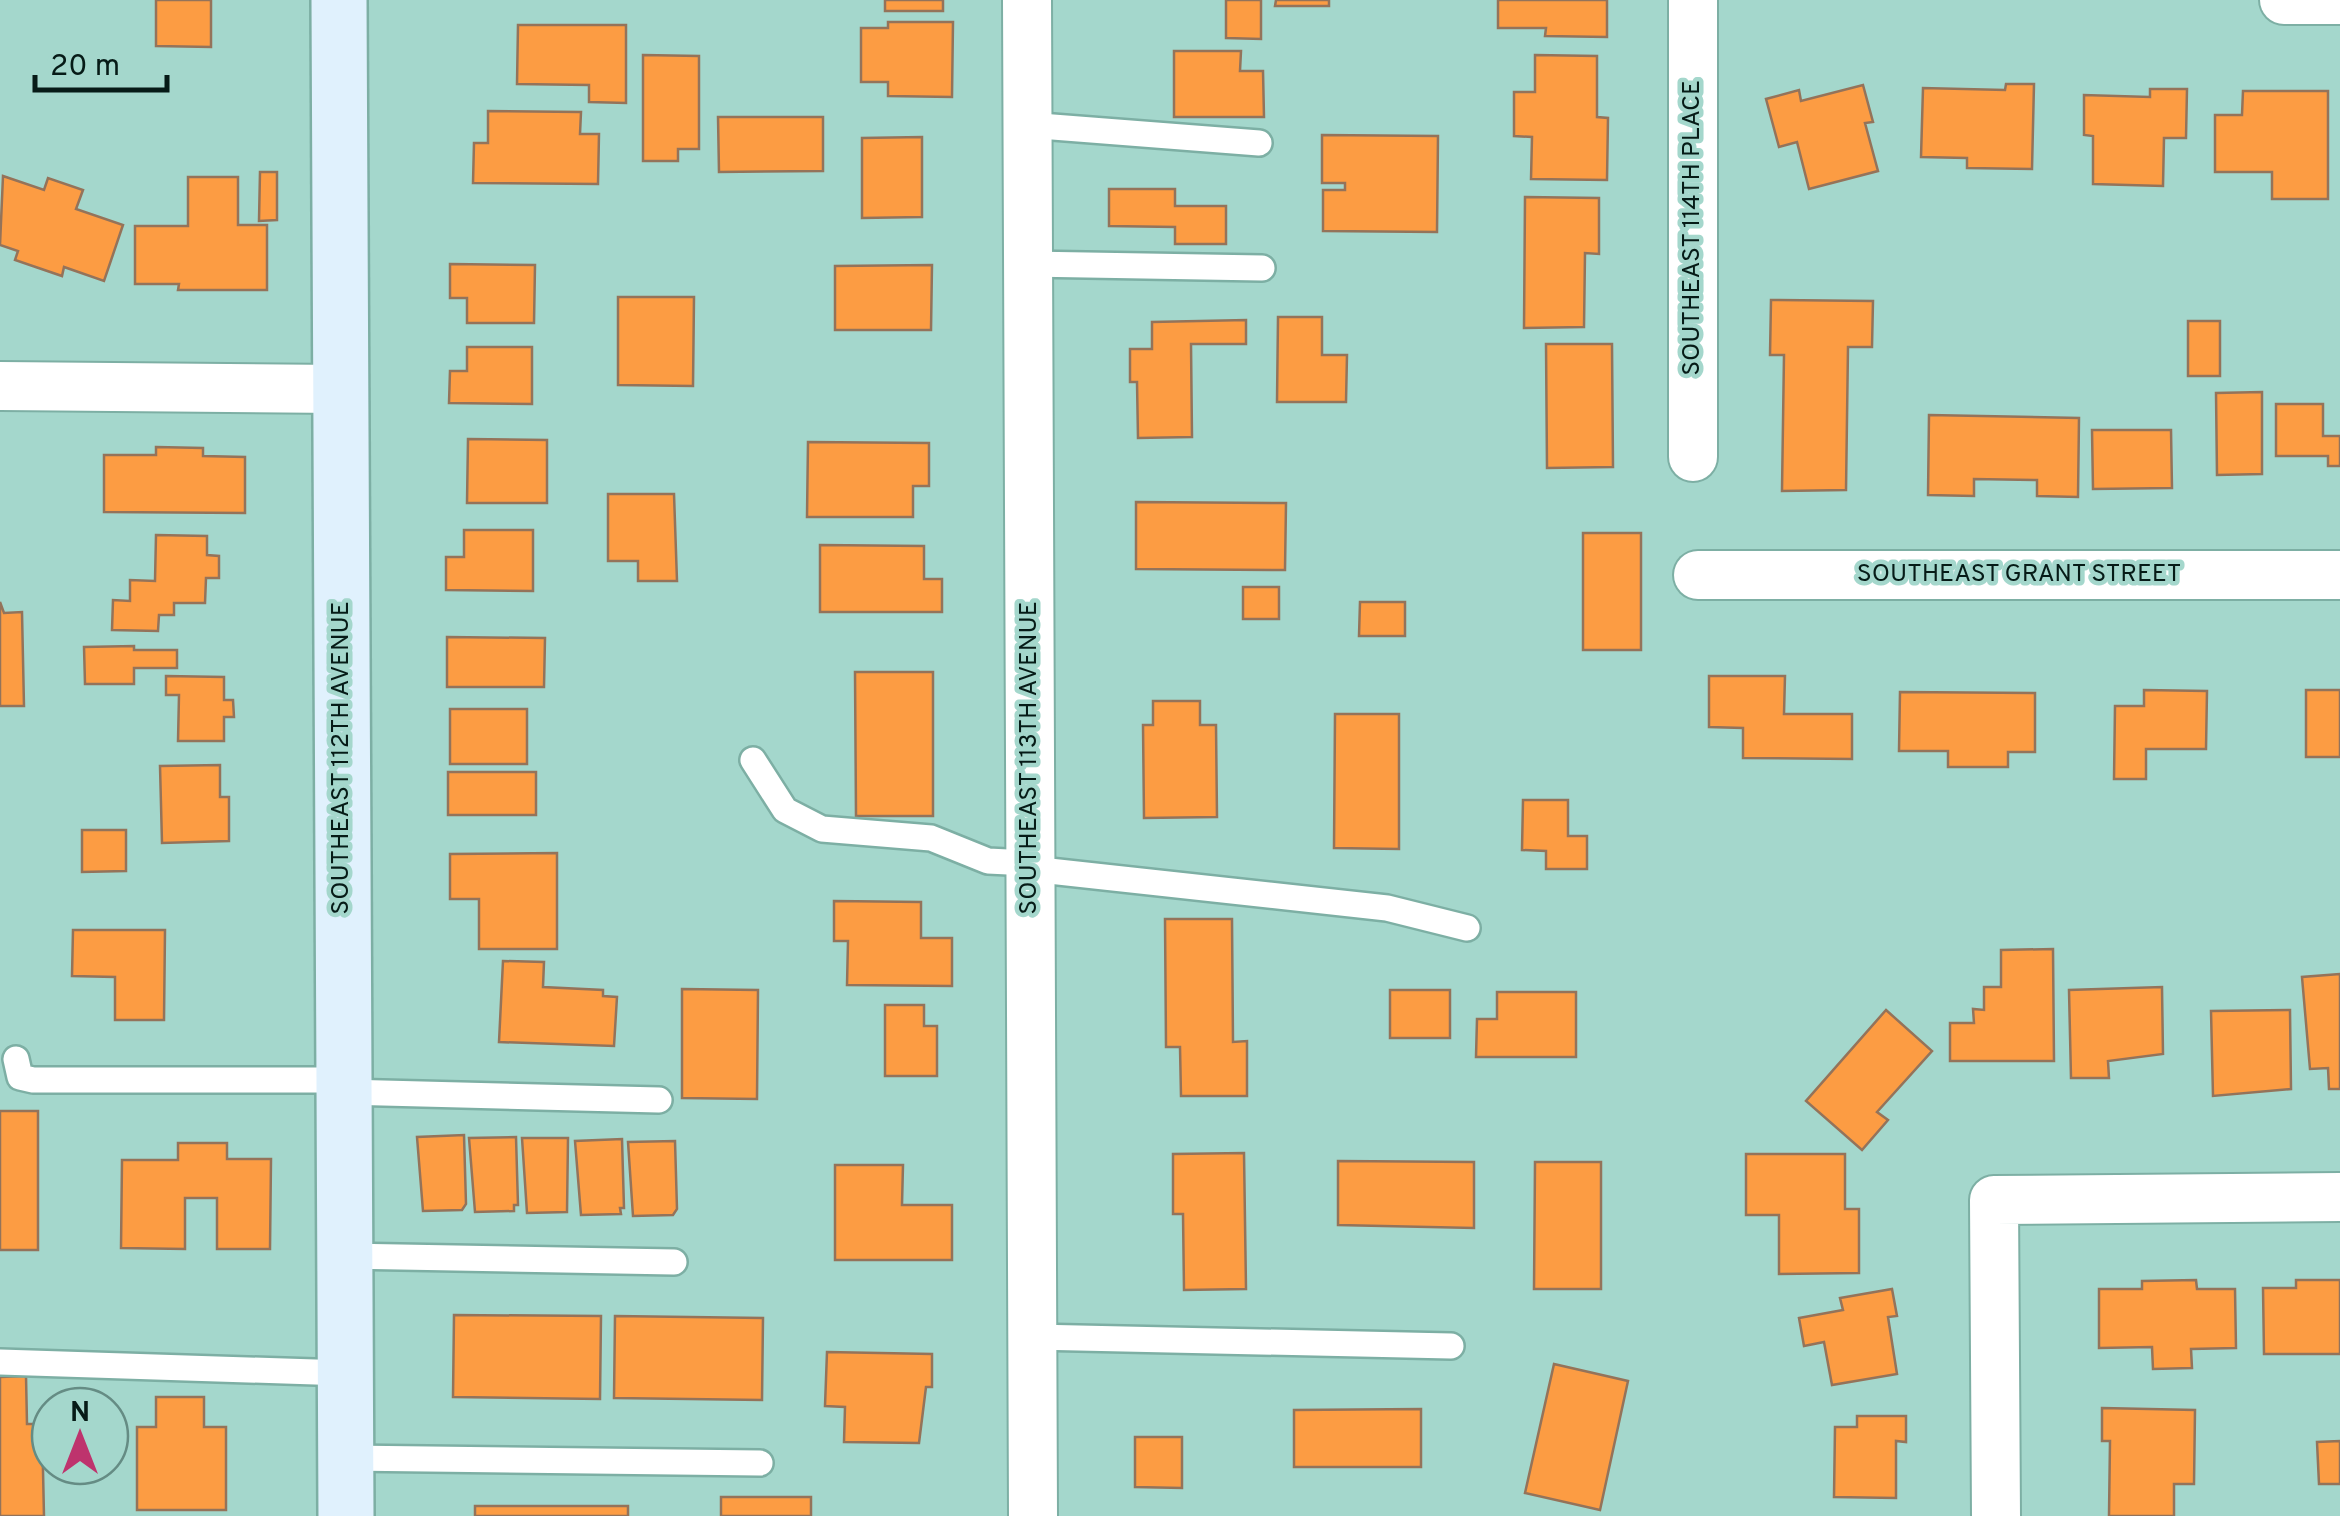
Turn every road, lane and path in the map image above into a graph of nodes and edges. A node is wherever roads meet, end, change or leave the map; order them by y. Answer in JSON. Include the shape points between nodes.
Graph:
{"nodes":[{"id":1,"x":340,"y":0,"type":"edge"},
{"id":2,"x":1026,"y":0,"type":"edge"},
{"id":3,"x":1693,"y":0,"type":"edge"},
{"id":4,"x":2284,"y":0,"type":"edge"},
{"id":5,"x":2340,"y":0,"type":"edge"},
{"id":6,"x":1027,"y":125,"type":"junction"},
{"id":7,"x":1259,"y":143,"type":"dead end"},
{"id":8,"x":1028,"y":264,"type":"junction"},
{"id":9,"x":1262,"y":268,"type":"dead end"},
{"id":10,"x":0,"y":386,"type":"edge"},
{"id":11,"x":341,"y":389,"type":"junction"},
{"id":12,"x":1693,"y":457,"type":"dead end"},
{"id":13,"x":1698,"y":575,"type":"dead end"},
{"id":14,"x":2340,"y":575,"type":"edge"},
{"id":15,"x":753,"y":760,"type":"dead end"},
{"id":16,"x":1030,"y":866,"type":"junction"},
{"id":17,"x":1468,"y":928,"type":"dead end"},
{"id":18,"x":16,"y":1059,"type":"dead end"},
{"id":19,"x":344,"y":1086,"type":"junction"},
{"id":20,"x":659,"y":1100,"type":"dead end"},
{"id":21,"x":2340,"y":1198,"type":"edge"},
{"id":22,"x":344,"y":1256,"type":"junction"},
{"id":23,"x":674,"y":1262,"type":"dead end"},
{"id":24,"x":1033,"y":1337,"type":"junction"},
{"id":25,"x":1452,"y":1346,"type":"dead end"},
{"id":26,"x":0,"y":1362,"type":"edge"},
{"id":27,"x":346,"y":1373,"type":"junction"},
{"id":28,"x":346,"y":1458,"type":"junction"},
{"id":29,"x":760,"y":1463,"type":"dead end"},
{"id":30,"x":346,"y":1516,"type":"edge"},
{"id":31,"x":1033,"y":1516,"type":"edge"},
{"id":32,"x":1996,"y":1516,"type":"edge"}],
"edges":[{"from":1,"to":11,"type":"main road","name":"SOUTHEAST 112TH AVENUE"},
{"from":2,"to":6,"type":"street","name":"SOUTHEAST 113TH AVENUE"},
{"from":3,"to":12,"type":"street","name":"SOUTHEAST 114TH PLACE"},
{"from":4,"to":5,"type":"street"},
{"from":6,"to":7,"type":"lane"},
{"from":6,"to":8,"type":"street","name":"SOUTHEAST 113TH AVENUE"},
{"from":8,"to":9,"type":"lane"},
{"from":8,"to":16,"type":"street","name":"SOUTHEAST 113TH AVENUE"},
{"from":10,"to":11,"type":"street"},
{"from":11,"to":19,"type":"main road","name":"SOUTHEAST 112TH AVENUE"},
{"from":13,"to":14,"type":"street","name":"SOUTHEAST GRANT STREET"},
{"from":15,"to":16,"type":"lane","via":[[785,810],[822,829],[931,838],[988,861]]},
{"from":16,"to":17,"type":"lane","via":[[1387,908]]},
{"from":16,"to":24,"type":"street","name":"SOUTHEAST 113TH AVENUE"},
{"from":18,"to":19,"type":"lane","via":[[20,1077],[33,1080]]},
{"from":19,"to":20,"type":"lane"},
{"from":19,"to":22,"type":"main road","name":"SOUTHEAST 112TH AVENUE"},
{"from":21,"to":32,"type":"street","via":[[1994,1200]]},
{"from":22,"to":23,"type":"lane"},
{"from":22,"to":27,"type":"main road","name":"SOUTHEAST 112TH AVENUE"},
{"from":24,"to":25,"type":"lane"},
{"from":24,"to":31,"type":"street","name":"SOUTHEAST 113TH AVENUE"},
{"from":26,"to":27,"type":"lane"},
{"from":27,"to":28,"type":"main road","name":"SOUTHEAST 112TH AVENUE"},
{"from":28,"to":29,"type":"lane"},
{"from":28,"to":30,"type":"main road","name":"SOUTHEAST 112TH AVENUE"}]}
